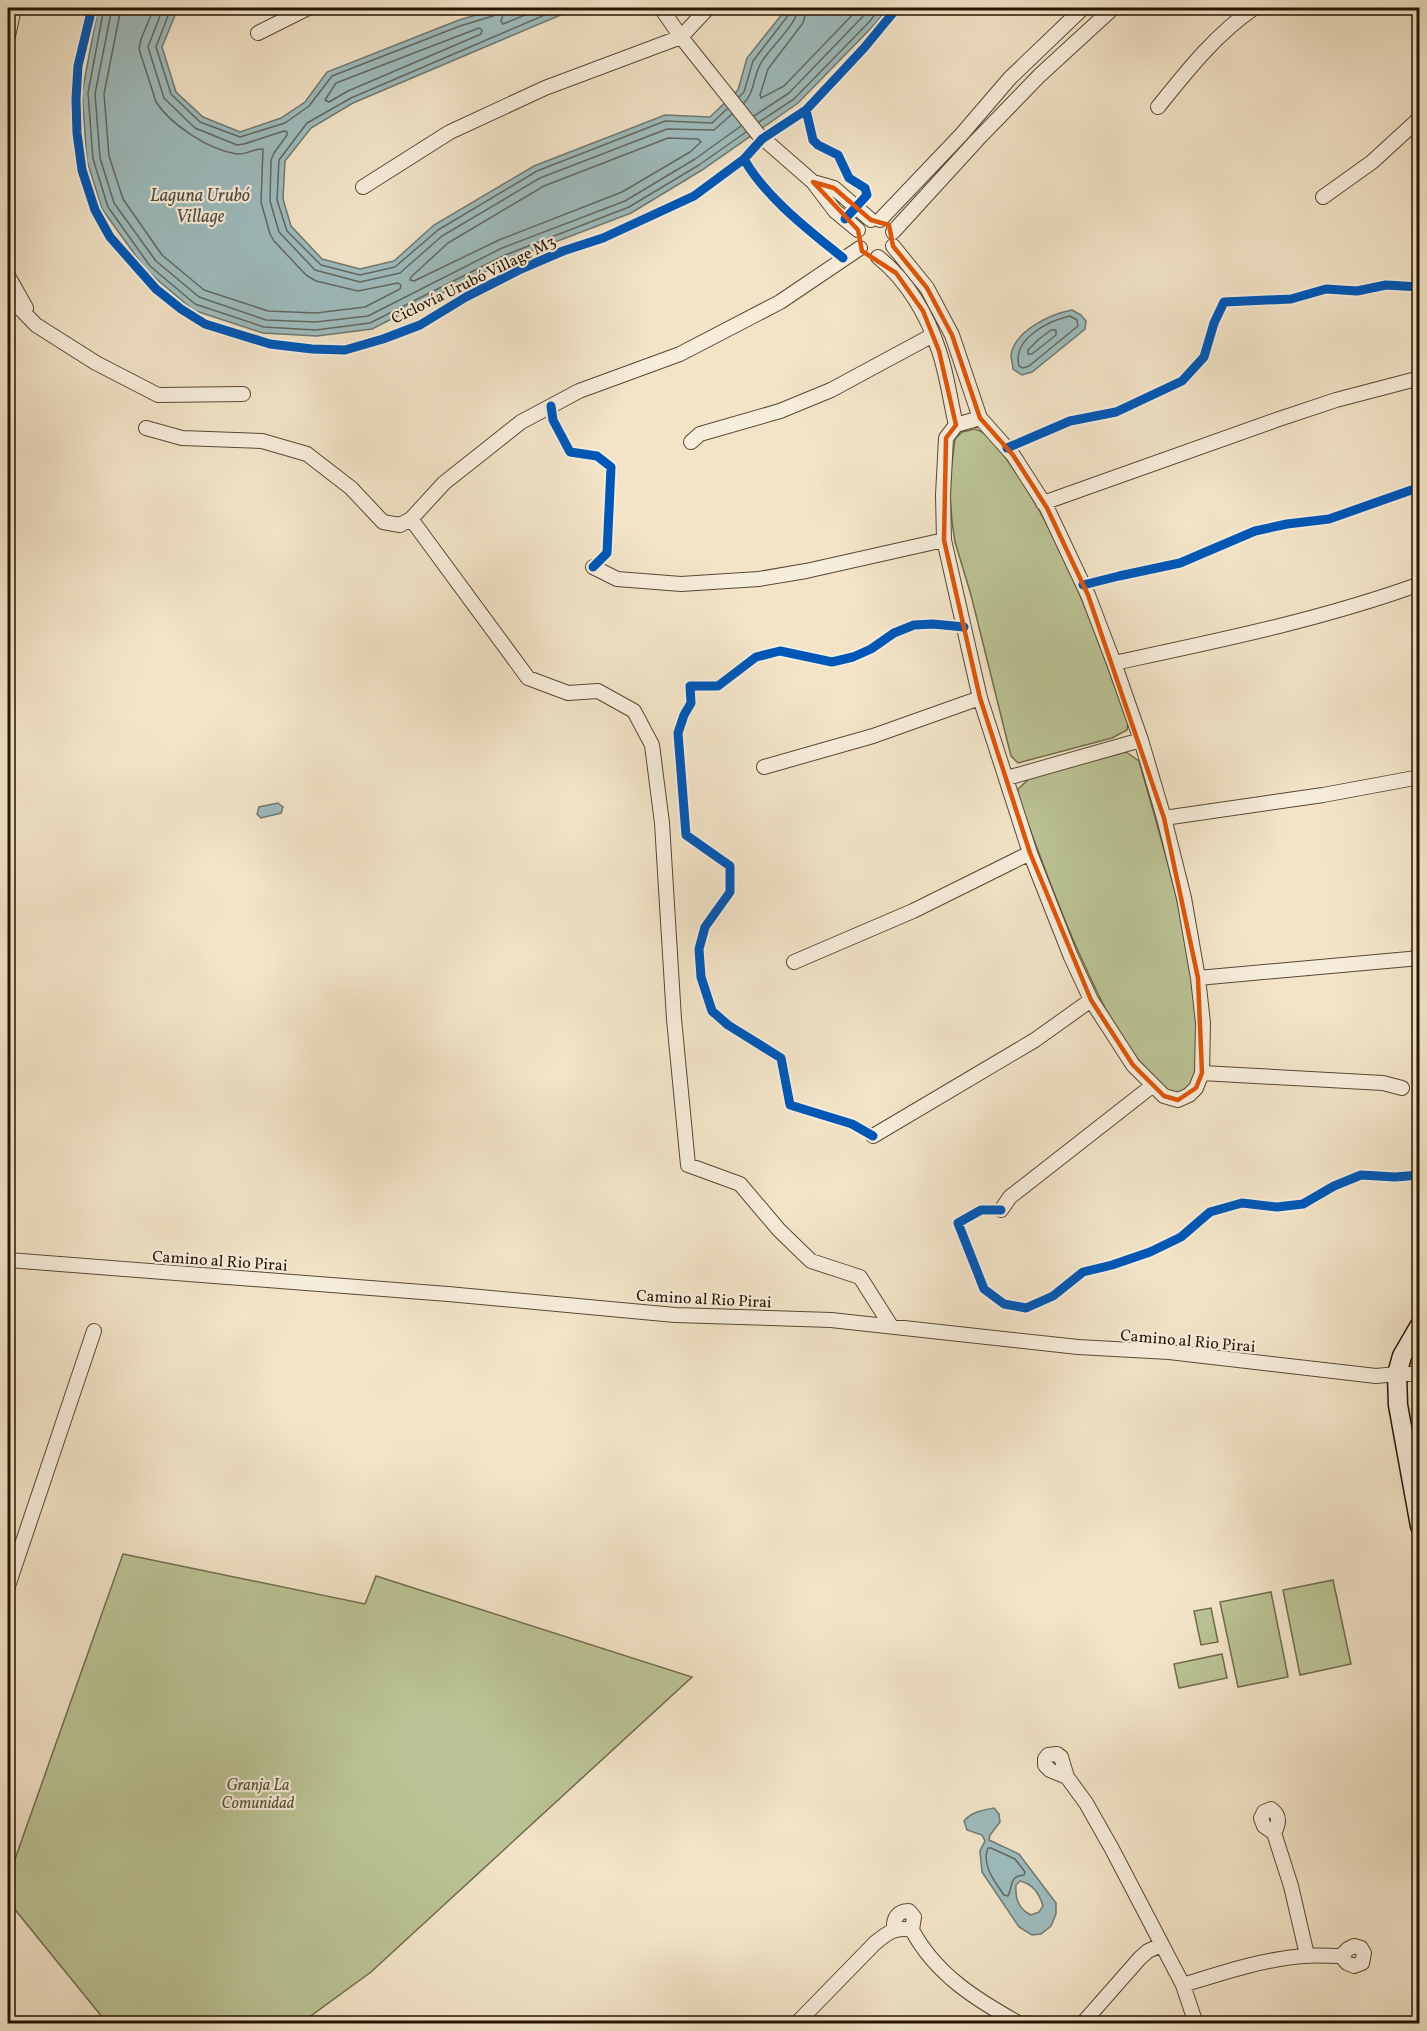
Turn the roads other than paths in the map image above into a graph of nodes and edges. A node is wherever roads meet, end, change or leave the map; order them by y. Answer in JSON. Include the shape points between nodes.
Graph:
{"nodes":[{"id":1,"x":13,"y":8,"type":"edge"},
{"id":2,"x":308,"y":8,"type":"edge"},
{"id":3,"x":661,"y":8,"type":"edge"},
{"id":4,"x":708,"y":8,"type":"edge"},
{"id":5,"x":1083,"y":8,"type":"edge"},
{"id":6,"x":1254,"y":8,"type":"edge"},
{"id":7,"x":1107,"y":10,"type":"edge"},
{"id":8,"x":258,"y":33,"type":"dead end"},
{"id":9,"x":8,"y":36,"type":"edge"},
{"id":10,"x":681,"y":37,"type":"junction"},
{"id":11,"x":1158,"y":107,"type":"dead end"},
{"id":12,"x":1419,"y":118,"type":"edge"},
{"id":13,"x":813,"y":182,"type":"junction"},
{"id":14,"x":363,"y":187,"type":"dead end"},
{"id":15,"x":1323,"y":197,"type":"dead end"},
{"id":16,"x":875,"y":220,"type":"junction"},
{"id":17,"x":858,"y":230,"type":"junction"},
{"id":18,"x":893,"y":239,"type":"junction"},
{"id":19,"x":860,"y":248,"type":"junction"},
{"id":20,"x":878,"y":257,"type":"junction"},
{"id":21,"x":8,"y":276,"type":"edge"},
{"id":22,"x":8,"y":296,"type":"edge"},
{"id":23,"x":36,"y":325,"type":"junction"},
{"id":24,"x":933,"y":335,"type":"junction"},
{"id":25,"x":1419,"y":378,"type":"edge"},
{"id":26,"x":243,"y":394,"type":"dead end"},
{"id":27,"x":980,"y":418,"type":"junction"},
{"id":28,"x":956,"y":424,"type":"junction"},
{"id":29,"x":146,"y":428,"type":"dead end"},
{"id":30,"x":691,"y":442,"type":"dead end"},
{"id":31,"x":1043,"y":503,"type":"junction"},
{"id":32,"x":411,"y":519,"type":"junction"},
{"id":33,"x":944,"y":540,"type":"junction"},
{"id":34,"x":593,"y":567,"type":"dead end"},
{"id":35,"x":1419,"y":584,"type":"edge"},
{"id":36,"x":1114,"y":663,"type":"junction"},
{"id":37,"x":980,"y":698,"type":"junction"},
{"id":38,"x":1141,"y":740,"type":"junction"},
{"id":39,"x":764,"y":767,"type":"dead end"},
{"id":40,"x":1419,"y":777,"type":"edge"},
{"id":41,"x":1007,"y":778,"type":"junction"},
{"id":42,"x":1164,"y":818,"type":"junction"},
{"id":43,"x":1030,"y":854,"type":"junction"},
{"id":44,"x":1419,"y":958,"type":"edge"},
{"id":45,"x":794,"y":962,"type":"dead end"},
{"id":46,"x":1198,"y":978,"type":"junction"},
{"id":47,"x":1091,"y":1000,"type":"junction"},
{"id":48,"x":1202,"y":1073,"type":"junction"},
{"id":49,"x":1152,"y":1086,"type":"junction"},
{"id":50,"x":1402,"y":1088,"type":"dead end"},
{"id":51,"x":873,"y":1136,"type":"dead end"},
{"id":52,"x":1001,"y":1210,"type":"dead end"},
{"id":53,"x":8,"y":1260,"type":"edge"},
{"id":54,"x":1419,"y":1325,"type":"edge"},
{"id":55,"x":891,"y":1326,"type":"junction"},
{"id":56,"x":94,"y":1331,"type":"dead end"},
{"id":57,"x":1397,"y":1374,"type":"junction"},
{"id":58,"x":1419,"y":1374,"type":"edge"},
{"id":59,"x":1419,"y":1526,"type":"edge"},
{"id":60,"x":9,"y":1578,"type":"edge"},
{"id":61,"x":1067,"y":1777,"type":"dead end"},
{"id":62,"x":1274,"y":1833,"type":"dead end"},
{"id":63,"x":1161,"y":1945,"type":"junction"},
{"id":64,"x":1306,"y":1955,"type":"junction"},
{"id":65,"x":1341,"y":1956,"type":"dead end"},
{"id":66,"x":1183,"y":1985,"type":"junction"},
{"id":67,"x":796,"y":2024,"type":"edge"},
{"id":68,"x":1020,"y":2024,"type":"edge"},
{"id":69,"x":1082,"y":2024,"type":"edge"},
{"id":70,"x":1196,"y":2024,"type":"edge"}],
"edges":[{"from":1,"to":9,"type":"street"},
{"from":2,"to":8,"type":"street"},
{"from":3,"to":10,"type":"street"},
{"from":4,"to":10,"type":"street"},
{"from":5,"to":16,"type":"street","via":[[1010,78],[961,135]]},
{"from":6,"to":11,"type":"street","via":[[1200,55]]},
{"from":7,"to":18,"type":"street","via":[[977,140]]},
{"from":10,"to":13,"type":"street","via":[[758,134]]},
{"from":10,"to":14,"type":"street","via":[[545,88],[450,132]]},
{"from":12,"to":15,"type":"street","via":[[1372,162]]},
{"from":13,"to":16,"type":"street","via":[[834,188]]},
{"from":13,"to":17,"type":"street","via":[[836,211]]},
{"from":16,"to":17,"type":"street","via":[[862,224]]},
{"from":16,"to":18,"type":"street","via":[[889,225]]},
{"from":17,"to":19,"type":"street"},
{"from":18,"to":20,"type":"street","via":[[888,252]]},
{"from":18,"to":27,"type":"street","via":[[927,288],[952,334]]},
{"from":19,"to":20,"type":"street","via":[[867,255]]},
{"from":19,"to":32,"type":"street","via":[[780,302],[680,354],[579,391],[521,422],[444,483]]},
{"from":20,"to":24,"type":"street","via":[[896,273],[923,311]]},
{"from":21,"to":23,"type":"street"},
{"from":22,"to":23,"type":"street"},
{"from":23,"to":26,"type":"street","via":[[96,363],[158,395]]},
{"from":24,"to":28,"type":"street"},
{"from":24,"to":30,"type":"street","via":[[831,390],[780,411],[700,434]]},
{"from":25,"to":31,"type":"street","via":[[1279,418]]},
{"from":27,"to":28,"type":"street"},
{"from":27,"to":31,"type":"street","via":[[1013,455]]},
{"from":28,"to":33,"type":"street","via":[[946,438]]},
{"from":29,"to":32,"type":"street","via":[[182,438],[262,441],[307,454],[351,488],[383,522],[400,525]]},
{"from":31,"to":36,"type":"street","via":[[1088,595]]},
{"from":32,"to":55,"type":"street","via":[[528,678],[568,693],[598,691],[634,711],[652,745],[662,823],[688,1165],[740,1184],[778,1230],[811,1261],[860,1277]]},
{"from":33,"to":34,"type":"street","via":[[759,579],[681,584],[617,579]]},
{"from":33,"to":37,"type":"street"},
{"from":35,"to":36,"type":"street","via":[[1272,629]]},
{"from":36,"to":38,"type":"street"},
{"from":37,"to":39,"type":"street","via":[[873,736]]},
{"from":37,"to":41,"type":"street"},
{"from":38,"to":41,"type":"street"},
{"from":38,"to":42,"type":"street"},
{"from":40,"to":42,"type":"street"},
{"from":41,"to":43,"type":"street"},
{"from":42,"to":46,"type":"street"},
{"from":43,"to":45,"type":"street","via":[[913,911]]},
{"from":43,"to":47,"type":"street"},
{"from":44,"to":46,"type":"street"},
{"from":46,"to":48,"type":"street","via":[[1203,1023]]},
{"from":47,"to":49,"type":"street","via":[[1133,1065]]},
{"from":47,"to":51,"type":"street","via":[[1035,1040]]},
{"from":48,"to":49,"type":"street","via":[[1196,1088],[1178,1100],[1164,1096]]},
{"from":48,"to":50,"type":"street","via":[[1383,1083]]},
{"from":49,"to":52,"type":"street","via":[[1010,1197]]},
{"from":53,"to":55,"type":"street","name":"Camino al Rio Pirai","via":[[675,1315]]},
{"from":54,"to":57,"type":"main road"},
{"from":55,"to":57,"type":"street","name":"Camino al Rio Pirai","via":[[1376,1376]]},
{"from":56,"to":60,"type":"street"},
{"from":57,"to":58,"type":"street","name":"Camino al Rio Pirai"},
{"from":57,"to":59,"type":"main road","via":[[1398,1405]]},
{"from":61,"to":63,"type":"street","via":[[1097,1823]]},
{"from":62,"to":64,"type":"street"},
{"from":63,"to":66,"type":"street"},
{"from":63,"to":69,"type":"street","via":[[1140,1958]]},
{"from":64,"to":65,"type":"street"},
{"from":64,"to":66,"type":"street"},
{"from":66,"to":70,"type":"street"},
{"from":67,"to":68,"type":"street","via":[[875,1943],[903,1928],[912,1930],[948,1977]]}]}
